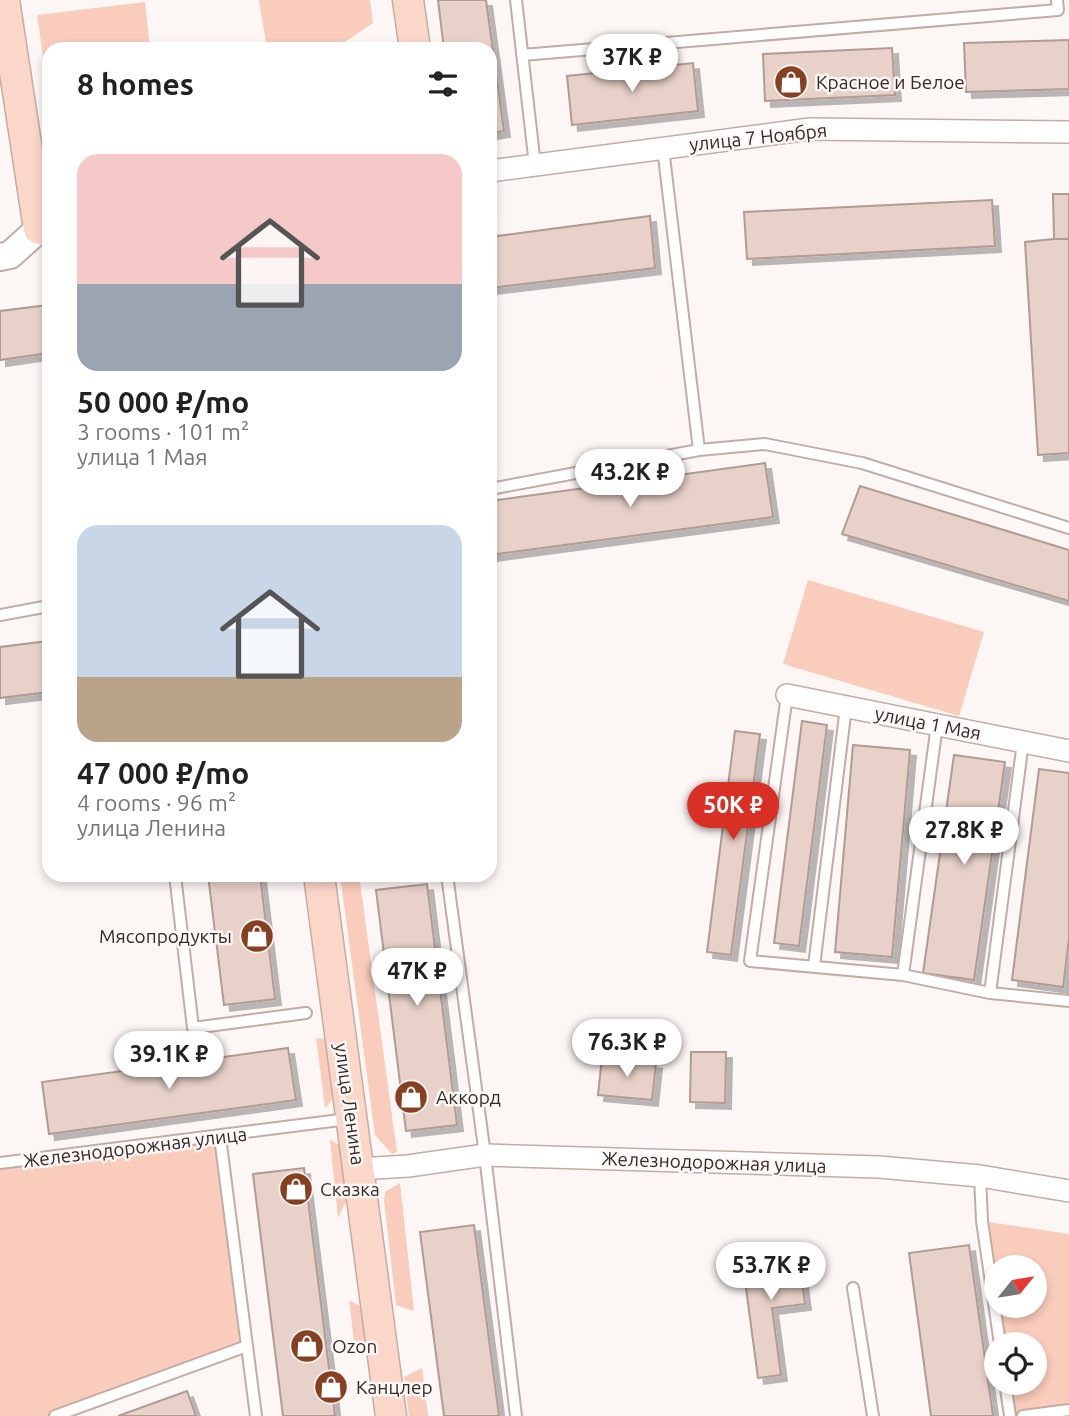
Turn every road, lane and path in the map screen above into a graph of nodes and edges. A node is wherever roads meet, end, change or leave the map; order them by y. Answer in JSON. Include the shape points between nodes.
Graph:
{"nodes":[{"id":1,"x":4,"y":0,"type":"edge"},
{"id":2,"x":408,"y":0,"type":"edge"},
{"id":3,"x":516,"y":0,"type":"edge"},
{"id":4,"x":1057,"y":0,"type":"edge"},
{"id":5,"x":414,"y":42,"type":"edge"},
{"id":6,"x":522,"y":55,"type":"junction"},
{"id":7,"x":1069,"y":132,"type":"edge"},
{"id":8,"x":663,"y":148,"type":"junction"},
{"id":9,"x":536,"y":164,"type":"junction"},
{"id":10,"x":497,"y":170,"type":"edge"},
{"id":11,"x":42,"y":218,"type":"edge"},
{"id":12,"x":42,"y":231,"type":"edge"},
{"id":13,"x":0,"y":257,"type":"edge"},
{"id":14,"x":699,"y":450,"type":"junction"},
{"id":15,"x":497,"y":488,"type":"edge"},
{"id":16,"x":1069,"y":528,"type":"edge"},
{"id":17,"x":42,"y":607,"type":"edge"},
{"id":18,"x":0,"y":615,"type":"edge"},
{"id":19,"x":787,"y":695,"type":"joint"},
{"id":20,"x":846,"y":707,"type":"junction"},
{"id":21,"x":937,"y":725,"type":"junction"},
{"id":22,"x":1023,"y":742,"type":"junction"},
{"id":23,"x":1069,"y":751,"type":"edge"},
{"id":24,"x":176,"y":882,"type":"edge"},
{"id":25,"x":320,"y":882,"type":"edge"},
{"id":26,"x":448,"y":882,"type":"edge"},
{"id":27,"x":814,"y":965,"type":"junction"},
{"id":28,"x":903,"y":975,"type":"junction"},
{"id":29,"x":990,"y":993,"type":"junction"},
{"id":30,"x":1069,"y":1002,"type":"edge"},
{"id":31,"x":306,"y":1013,"type":"dead end"},
{"id":32,"x":352,"y":1119,"type":"junction"},
{"id":33,"x":220,"y":1137,"type":"junction"},
{"id":34,"x":485,"y":1155,"type":"junction"},
{"id":35,"x":0,"y":1163,"type":"edge"},
{"id":36,"x":359,"y":1169,"type":"junction"},
{"id":37,"x":980,"y":1177,"type":"junction"},
{"id":38,"x":1069,"y":1191,"type":"edge"},
{"id":39,"x":853,"y":1288,"type":"dead end"},
{"id":40,"x":998,"y":1332,"type":"edge"},
{"id":41,"x":247,"y":1346,"type":"junction"},
{"id":42,"x":1007,"y":1395,"type":"edge"},
{"id":43,"x":1069,"y":1410,"type":"edge"},
{"id":44,"x":55,"y":1416,"type":"edge"},
{"id":45,"x":256,"y":1416,"type":"edge"},
{"id":46,"x":391,"y":1416,"type":"edge"},
{"id":47,"x":516,"y":1416,"type":"edge"},
{"id":48,"x":873,"y":1416,"type":"edge"},
{"id":49,"x":1010,"y":1416,"type":"edge"},
{"id":50,"x":1023,"y":1416,"type":"edge"}],
"edges":[{"from":1,"to":11,"type":"main road"},
{"from":2,"to":5,"type":"main road"},
{"from":3,"to":6,"type":"lane"},
{"from":4,"to":6,"type":"lane","via":[[1058,10]]},
{"from":6,"to":9,"type":"lane"},
{"from":7,"to":8,"type":"street","name":"улица 7 Ноября","via":[[810,129]]},
{"from":8,"to":9,"type":"street","name":"улица 7 Ноября"},
{"from":8,"to":14,"type":"lane"},
{"from":9,"to":10,"type":"street","name":"улица 7 Ноября"},
{"from":12,"to":13,"type":"street","via":[[10,255]]},
{"from":14,"to":15,"type":"lane"},
{"from":14,"to":16,"type":"lane","via":[[765,443],[862,463]]},
{"from":17,"to":18,"type":"lane"},
{"from":19,"to":20,"type":"street","name":"улица 1 Мая"},
{"from":19,"to":27,"type":"lane","via":[[750,961]]},
{"from":20,"to":21,"type":"street","name":"улица 1 Мая"},
{"from":20,"to":27,"type":"lane"},
{"from":21,"to":22,"type":"street","name":"улица 1 Мая"},
{"from":21,"to":28,"type":"lane"},
{"from":22,"to":23,"type":"street","name":"улица 1 Мая"},
{"from":22,"to":29,"type":"lane"},
{"from":24,"to":31,"type":"lane","via":[[193,1028]]},
{"from":25,"to":32,"type":"main road","name":"улица Ленина"},
{"from":26,"to":34,"type":"lane"},
{"from":27,"to":28,"type":"lane"},
{"from":28,"to":29,"type":"lane"},
{"from":29,"to":30,"type":"lane"},
{"from":32,"to":33,"type":"lane","name":"Железнодорожная улица"},
{"from":32,"to":36,"type":"main road","name":"улица Ленина"},
{"from":33,"to":35,"type":"lane","name":"Железнодорожная улица"},
{"from":33,"to":41,"type":"lane"},
{"from":34,"to":36,"type":"street","name":"Железнодорожная улица"},
{"from":34,"to":37,"type":"street","name":"Железнодорожная улица","via":[[879,1167]]},
{"from":34,"to":47,"type":"lane"},
{"from":36,"to":46,"type":"main road","name":"улица Ленина"},
{"from":37,"to":38,"type":"street","name":"Железнодорожная улица"},
{"from":37,"to":40,"type":"lane"},
{"from":39,"to":48,"type":"lane"},
{"from":41,"to":44,"type":"lane"},
{"from":41,"to":45,"type":"lane"},
{"from":42,"to":49,"type":"lane"},
{"from":43,"to":50,"type":"lane"}]}
